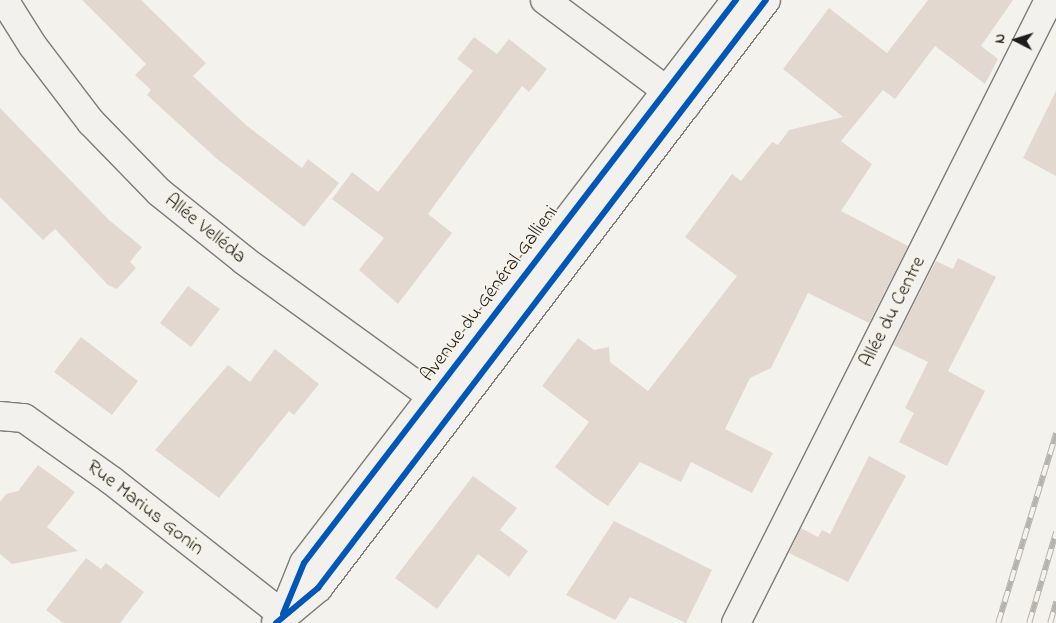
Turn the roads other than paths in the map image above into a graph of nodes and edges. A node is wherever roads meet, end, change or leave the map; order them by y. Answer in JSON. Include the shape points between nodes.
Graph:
{"nodes":[{"id":1,"x":4,"y":0,"type":"edge"},
{"id":2,"x":545,"y":0,"type":"edge"},
{"id":3,"x":736,"y":0,"type":"edge"},
{"id":4,"x":766,"y":0,"type":"edge"},
{"id":5,"x":1049,"y":0,"type":"edge"},
{"id":6,"x":676,"y":98,"type":"junction"},
{"id":7,"x":442,"y":403,"type":"junction"},
{"id":8,"x":0,"y":416,"type":"edge"},
{"id":9,"x":279,"y":619,"type":"edge"},
{"id":10,"x":736,"y":623,"type":"edge"}],
"edges":[{"from":1,"to":7,"type":"street","name":"Allée Velléda","via":[[33,46],[91,122],[159,192],[245,261]]},
{"from":2,"to":6,"type":"street"},
{"from":3,"to":6,"type":"street","name":"Avenue du Général Gallieni"},
{"from":4,"to":6,"type":"street","name":"Avenue du Général Gallieni"},
{"from":5,"to":10,"type":"street","name":"Allée du Centre"},
{"from":6,"to":7,"type":"street","name":"Avenue du Général Gallieni"},
{"from":7,"to":9,"type":"street","name":"Avenue du Général Gallieni","via":[[304,562]]},
{"from":8,"to":9,"type":"street","name":"Rue Marius Gonin","via":[[24,418],[111,480]]}]}
